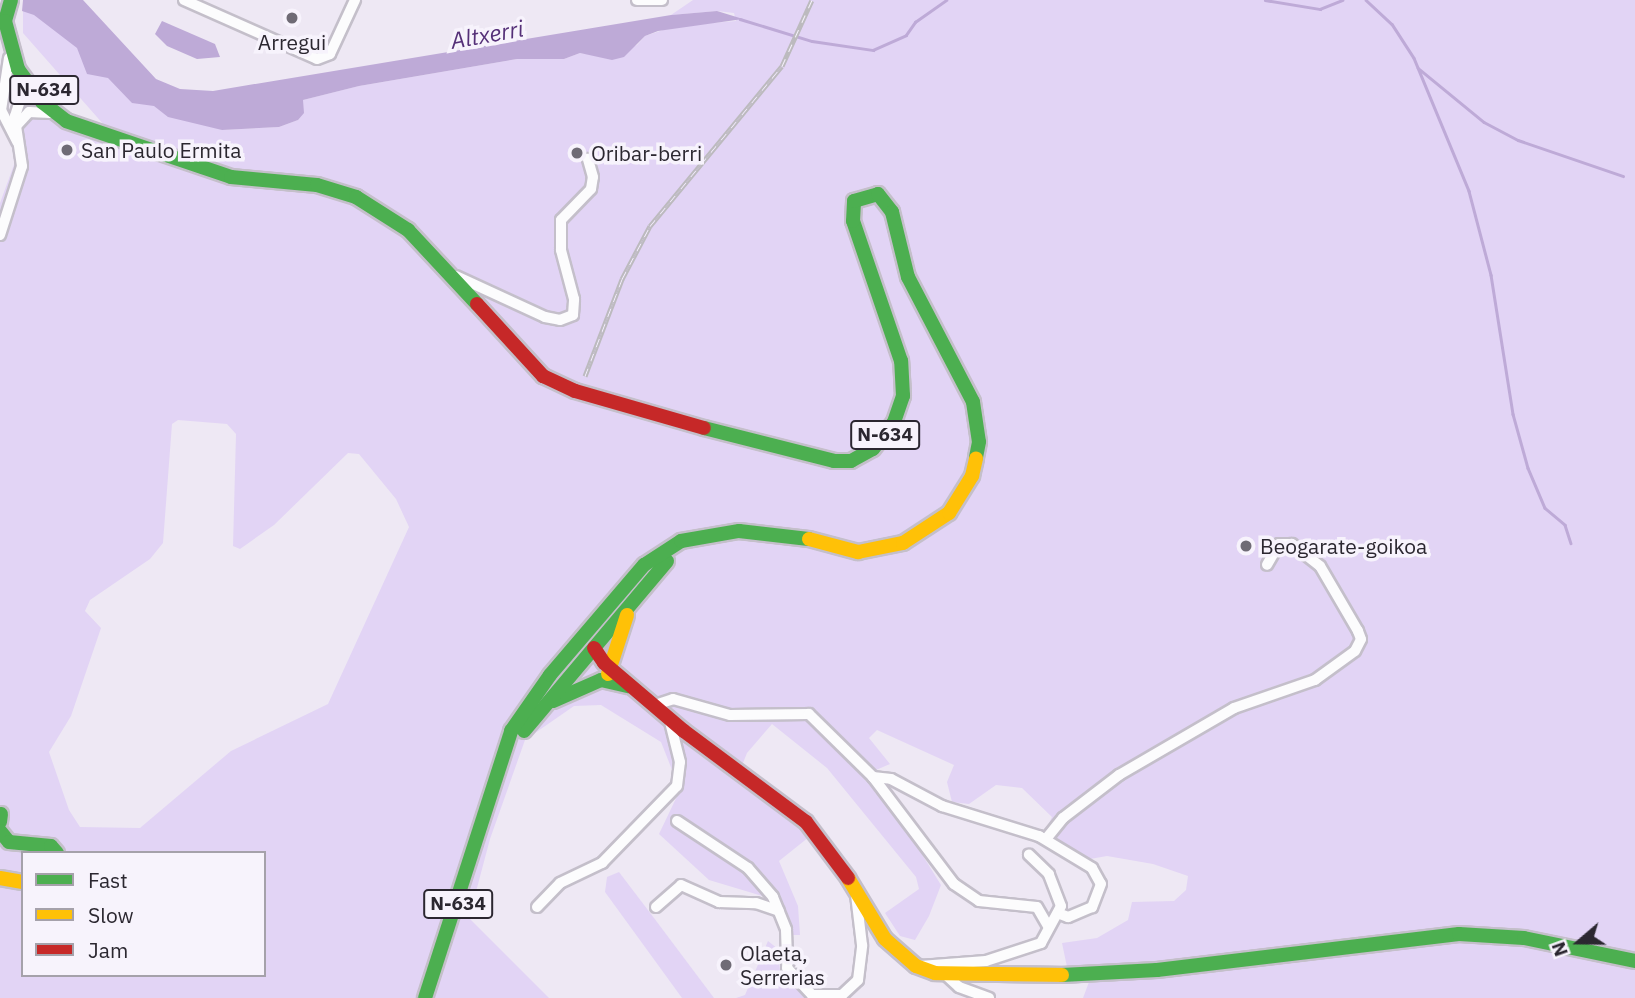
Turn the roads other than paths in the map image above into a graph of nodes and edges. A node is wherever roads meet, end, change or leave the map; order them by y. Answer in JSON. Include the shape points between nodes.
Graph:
{"nodes":[{"id":1,"x":11,"y":0,"type":"edge"},
{"id":2,"x":184,"y":0,"type":"edge"},
{"id":3,"x":355,"y":0,"type":"edge"},
{"id":4,"x":637,"y":0,"type":"edge"},
{"id":5,"x":662,"y":0,"type":"edge"},
{"id":6,"x":15,"y":49,"type":"junction"},
{"id":7,"x":26,"y":82,"type":"junction"},
{"id":8,"x":54,"y":114,"type":"junction"},
{"id":9,"x":70,"y":114,"type":"junction"},
{"id":10,"x":11,"y":125,"type":"junction"},
{"id":11,"x":127,"y":141,"type":"junction"},
{"id":12,"x":588,"y":159,"type":"dead end"},
{"id":13,"x":0,"y":235,"type":"edge"},
{"id":14,"x":450,"y":274,"type":"junction"},
{"id":15,"x":720,"y":534,"type":"junction"},
{"id":16,"x":1266,"y":565,"type":"dead end"},
{"id":17,"x":623,"y":590,"type":"junction"},
{"id":18,"x":633,"y":601,"type":"junction"},
{"id":19,"x":594,"y":648,"type":"junction"},
{"id":20,"x":610,"y":671,"type":"junction"},
{"id":21,"x":534,"y":696,"type":"junction"},
{"id":22,"x":655,"y":705,"type":"junction"},
{"id":23,"x":541,"y":710,"type":"junction"},
{"id":24,"x":669,"y":718,"type":"junction"},
{"id":25,"x":873,"y":777,"type":"junction"},
{"id":26,"x":486,"y":807,"type":"junction"},
{"id":27,"x":1,"y":814,"type":"edge"},
{"id":28,"x":677,"y":821,"type":"dead end"},
{"id":29,"x":0,"y":822,"type":"edge"},
{"id":30,"x":0,"y":831,"type":"edge"},
{"id":31,"x":1046,"y":839,"type":"junction"},
{"id":32,"x":55,"y":851,"type":"edge"},
{"id":33,"x":1029,"y":855,"type":"dead end"},
{"id":34,"x":0,"y":878,"type":"edge"},
{"id":35,"x":21,"y":882,"type":"edge"},
{"id":36,"x":856,"y":895,"type":"junction"},
{"id":37,"x":537,"y":907,"type":"dead end"},
{"id":38,"x":656,"y":907,"type":"dead end"},
{"id":39,"x":779,"y":911,"type":"junction"},
{"id":40,"x":1060,"y":914,"type":"junction"},
{"id":41,"x":1048,"y":926,"type":"junction"},
{"id":42,"x":1635,"y":961,"type":"edge"},
{"id":43,"x":917,"y":966,"type":"junction"},
{"id":44,"x":945,"y":974,"type":"junction"},
{"id":45,"x":425,"y":998,"type":"edge"},
{"id":46,"x":989,"y":998,"type":"edge"}],
"edges":[{"from":1,"to":6,"type":"main road","number":"N-634","via":[[5,21]]},
{"from":2,"to":3,"type":"street","via":[[317,59],[330,54]]},
{"from":4,"to":5,"type":"street"},
{"from":6,"to":7,"type":"main road","number":"N-634"},
{"from":6,"to":9,"type":"main road","number":"N-634","via":[[41,87]]},
{"from":6,"to":10,"type":"street","via":[[1,102]]},
{"from":7,"to":8,"type":"main road","number":"N-634"},
{"from":7,"to":9,"type":"street"},
{"from":7,"to":10,"type":"street"},
{"from":7,"to":10,"type":"street","via":[[18,81],[8,90]]},
{"from":8,"to":10,"type":"street","via":[[29,113]]},
{"from":8,"to":11,"type":"main road","number":"N-634"},
{"from":9,"to":11,"type":"main road","number":"N-634"},
{"from":10,"to":13,"type":"street","via":[[23,156]]},
{"from":11,"to":14,"type":"main road","number":"N-634","via":[[231,177],[338,190],[384,212]]},
{"from":12,"to":14,"type":"street","via":[[593,177],[590,189],[561,220],[561,250],[574,299],[573,315],[560,320],[545,317]]},
{"from":14,"to":15,"type":"main road","number":"N-634","via":[[534,369],[554,381],[764,445],[851,461],[873,449],[888,433],[903,396],[901,361],[853,221],[854,201],[871,193],[884,199],[892,212],[908,277],[973,402],[979,442],[972,477],[949,513],[903,543],[880,550],[858,552],[765,530]]},
{"from":15,"to":17,"type":"main road","number":"N-634","via":[[663,548]]},
{"from":15,"to":18,"type":"main road","number":"N-634","via":[[670,559]]},
{"from":16,"to":31,"type":"street","via":[[1279,544],[1293,544],[1320,566],[1358,631],[1361,639],[1355,651],[1315,680],[1234,708],[1119,775],[1073,809]]},
{"from":17,"to":19,"type":"main road","via":[[594,632]]},
{"from":17,"to":21,"type":"main road","number":"N-634"},
{"from":18,"to":19,"type":"main road","number":"N-634"},
{"from":18,"to":20,"type":"main road"},
{"from":19,"to":20,"type":"main road"},
{"from":19,"to":21,"type":"main road","via":[[577,653]]},
{"from":19,"to":23,"type":"main road","number":"N-634"},
{"from":20,"to":22,"type":"main road"},
{"from":20,"to":23,"type":"main road"},
{"from":21,"to":26,"type":"main road","number":"N-634","via":[[499,758]]},
{"from":22,"to":24,"type":"main road"},
{"from":22,"to":25,"type":"street","via":[[678,699],[730,715],[809,714]]},
{"from":23,"to":26,"type":"main road","number":"N-634","via":[[520,736]]},
{"from":24,"to":36,"type":"main road","via":[[806,822],[835,856]]},
{"from":24,"to":37,"type":"street","via":[[680,762],[677,786],[602,863],[560,883]]},
{"from":25,"to":31,"type":"street","via":[[891,779],[943,806]]},
{"from":25,"to":41,"type":"street","via":[[954,884],[979,901],[1037,907]]},
{"from":26,"to":45,"type":"main road","number":"N-634","via":[[439,967]]},
{"from":27,"to":29,"type":"main road"},
{"from":28,"to":39,"type":"street","via":[[748,868]]},
{"from":30,"to":32,"type":"main road","via":[[9,842],[51,846]]},
{"from":31,"to":40,"type":"street","via":[[1092,868],[1101,884],[1092,907],[1068,917]]},
{"from":33,"to":40,"type":"street","via":[[1049,874]]},
{"from":34,"to":35,"type":"main road"},
{"from":36,"to":39,"type":"street","via":[[862,960],[858,980],[842,995],[812,995],[794,978],[784,954],[786,930]]},
{"from":36,"to":43,"type":"main road","via":[[885,939]]},
{"from":38,"to":39,"type":"street","via":[[681,885],[719,902],[756,903]]},
{"from":40,"to":41,"type":"street"},
{"from":41,"to":43,"type":"street","via":[[1041,943],[1028,950],[973,963]]},
{"from":42,"to":44,"type":"main road","via":[[1524,937],[1459,934],[1157,970]]},
{"from":43,"to":44,"type":"main road"},
{"from":44,"to":46,"type":"street","via":[[959,987]]}]}
